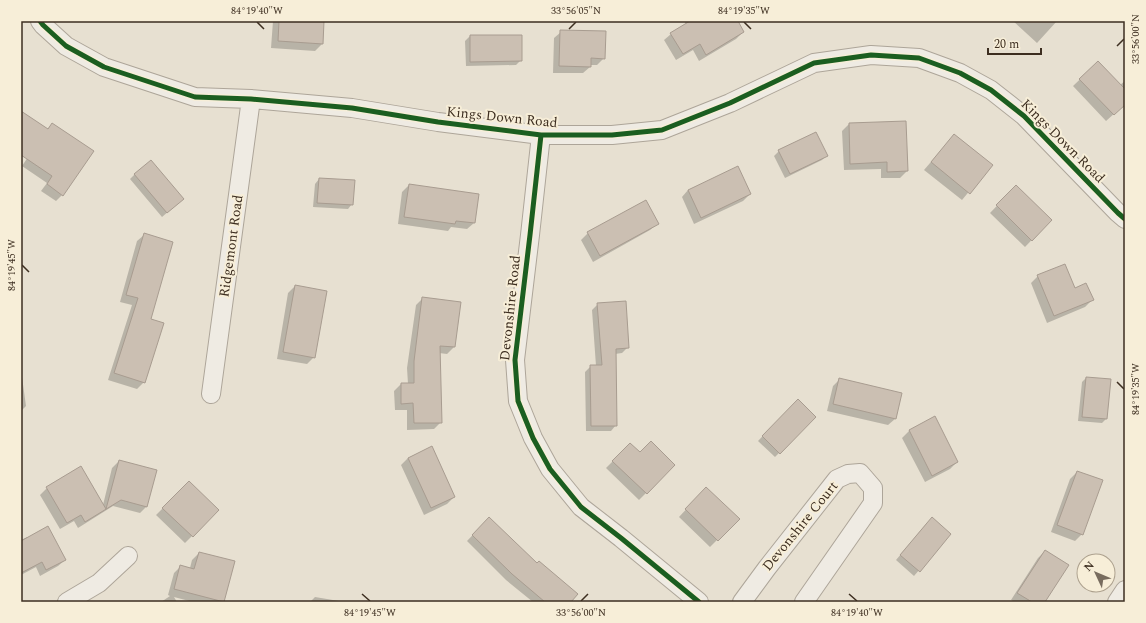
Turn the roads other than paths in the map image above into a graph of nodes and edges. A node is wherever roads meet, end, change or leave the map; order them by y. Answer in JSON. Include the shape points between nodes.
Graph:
{"nodes":[{"id":1,"x":40,"y":21,"type":"edge"},
{"id":2,"x":251,"y":99,"type":"junction"},
{"id":3,"x":541,"y":135,"type":"junction"},
{"id":4,"x":1125,"y":219,"type":"edge"},
{"id":5,"x":211,"y":394,"type":"dead end"},
{"id":6,"x":128,"y":556,"type":"dead end"},
{"id":7,"x":1125,"y":590,"type":"edge"},
{"id":8,"x":67,"y":602,"type":"edge"},
{"id":9,"x":699,"y":602,"type":"edge"},
{"id":10,"x":742,"y":602,"type":"edge"},
{"id":11,"x":804,"y":602,"type":"edge"},
{"id":12,"x":1117,"y":602,"type":"edge"}],
"edges":[{"from":1,"to":2,"type":"street","name":"Kings Down Road","via":[[66,46],[104,67],[195,97]]},
{"from":2,"to":3,"type":"street","name":"Kings Down Road","via":[[352,108]]},
{"from":2,"to":5,"type":"street","name":"Ridgemont Road"},
{"from":3,"to":4,"type":"street","name":"Kings Down Road","via":[[612,135],[662,130],[730,103],[814,63],[871,55],[919,58],[960,72],[991,90],[1024,116]]},
{"from":3,"to":9,"type":"street","name":"Devonshire Road","via":[[515,360],[518,401],[533,438],[550,469],[581,507]]},
{"from":6,"to":8,"type":"street","via":[[99,583]]},
{"from":7,"to":12,"type":"street"},
{"from":10,"to":11,"type":"street","name":"Devonshire Court","via":[[837,479],[848,474],[860,473],[873,488],[873,504]]}]}
